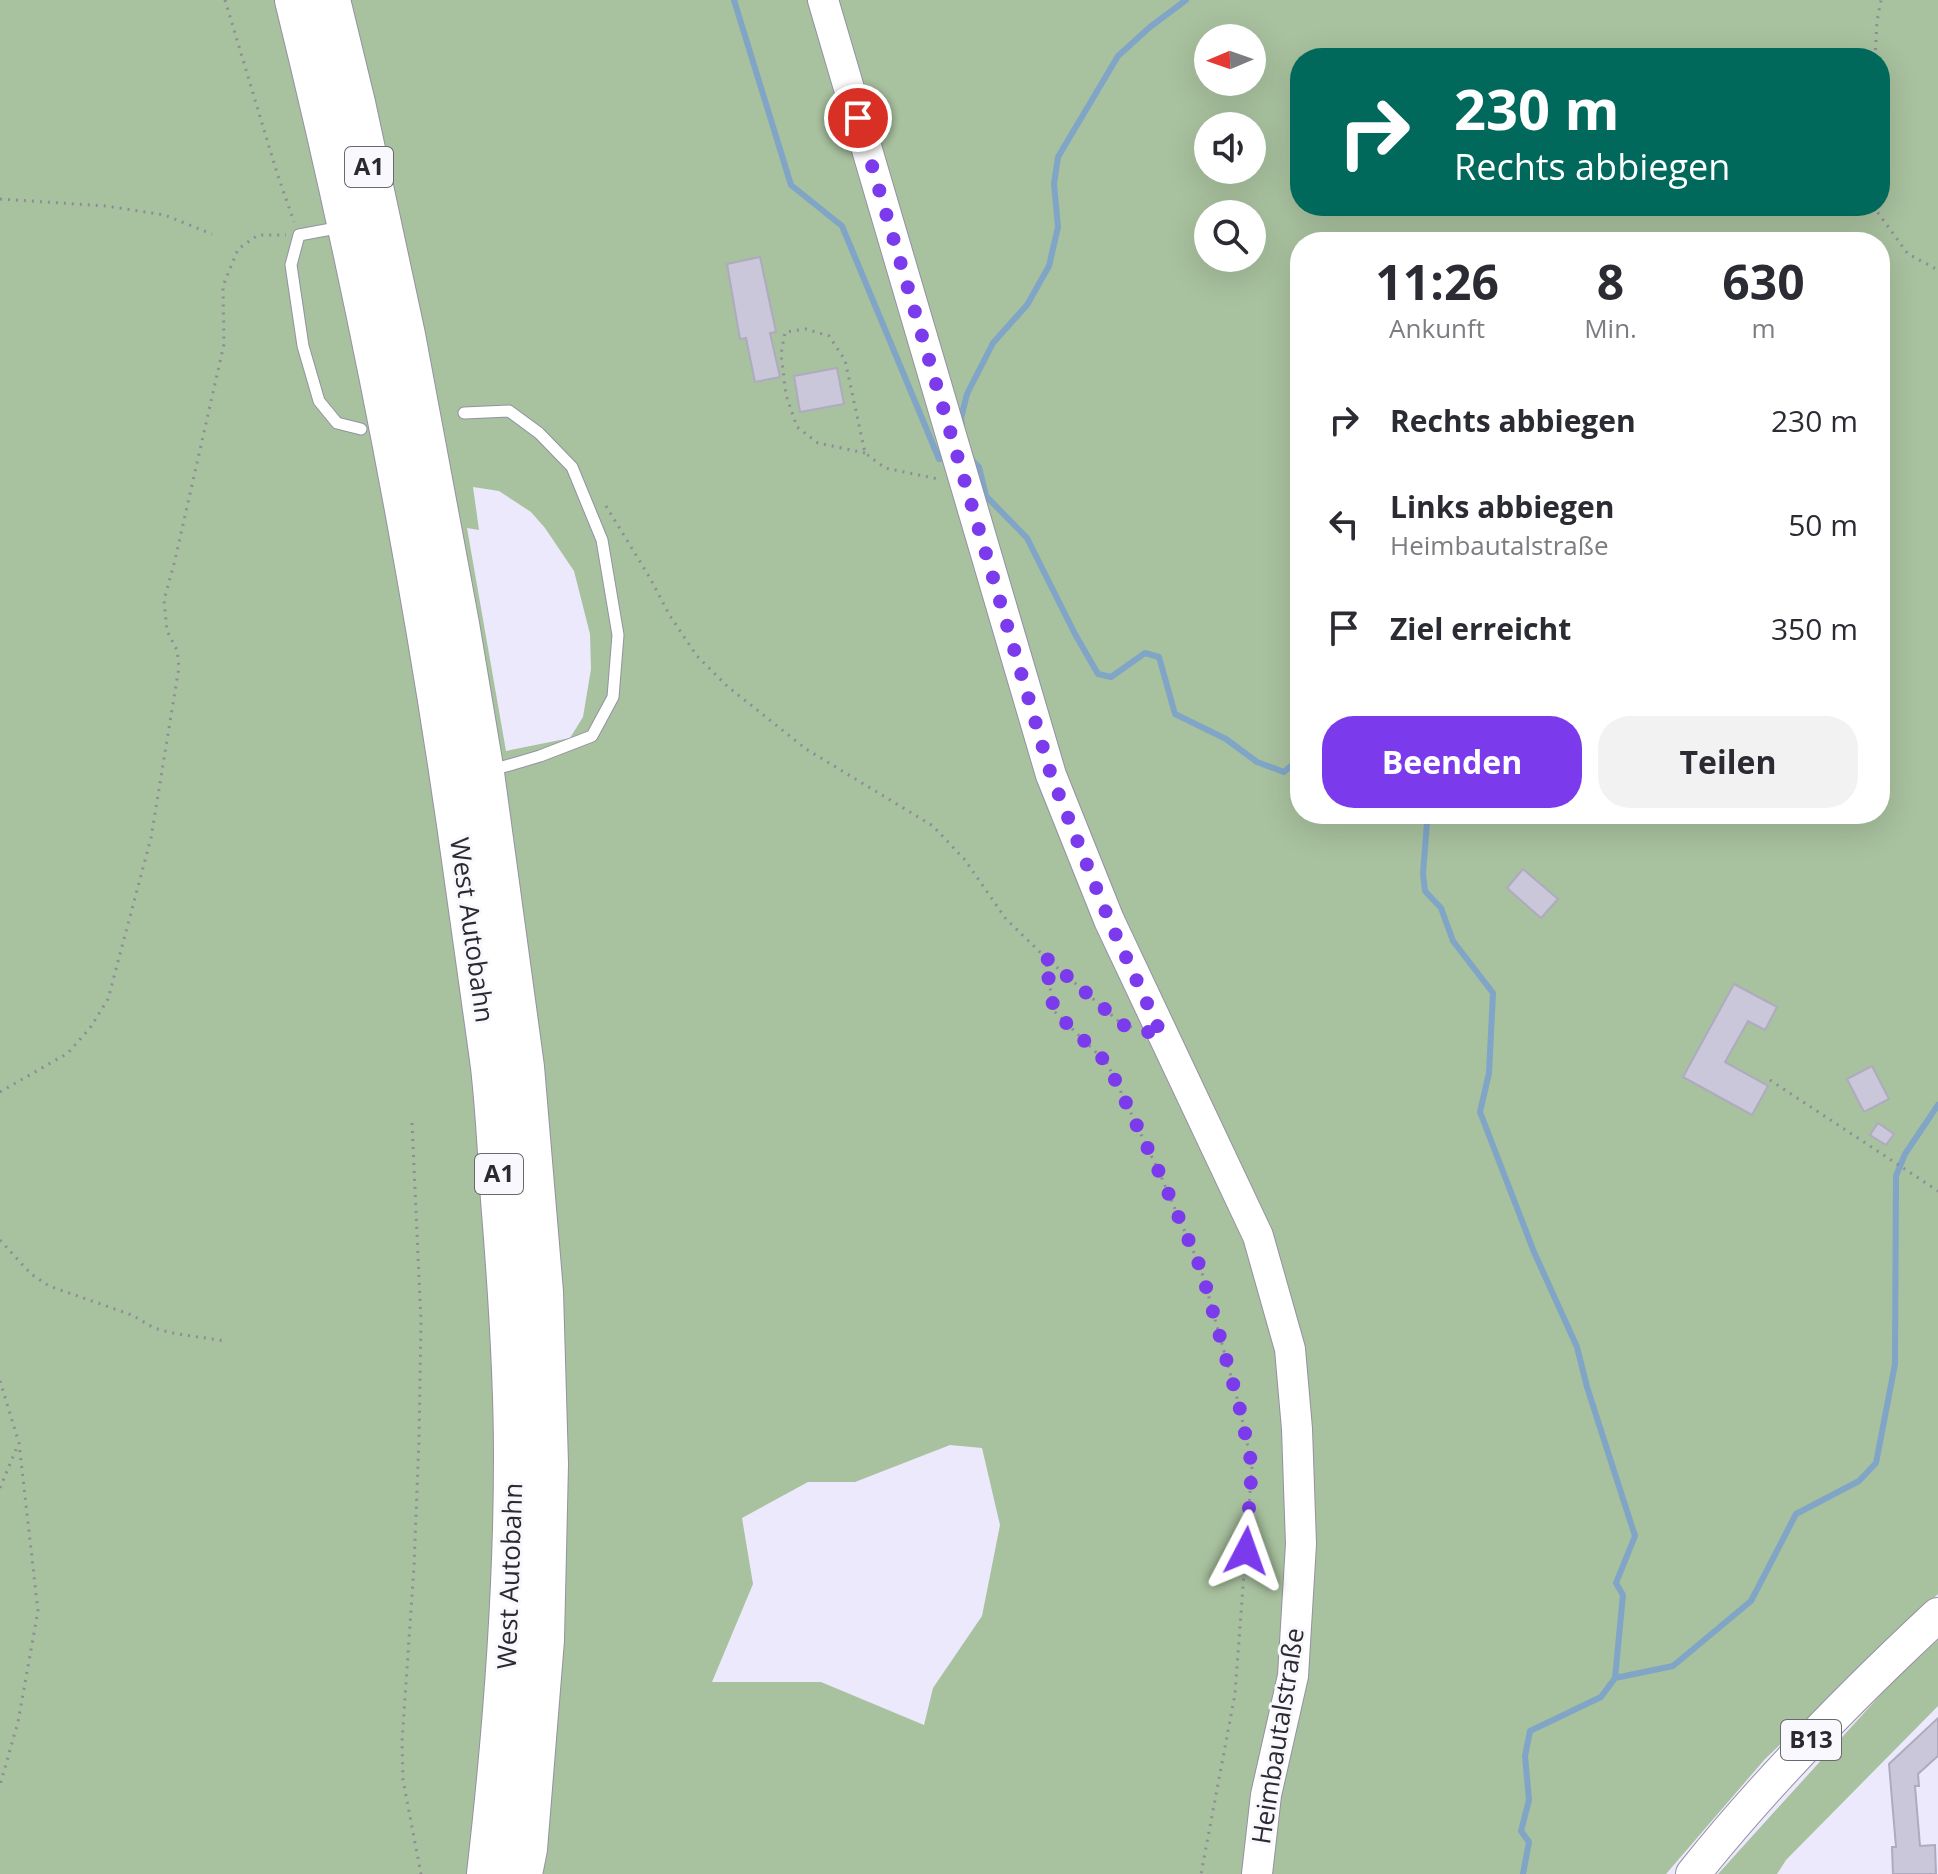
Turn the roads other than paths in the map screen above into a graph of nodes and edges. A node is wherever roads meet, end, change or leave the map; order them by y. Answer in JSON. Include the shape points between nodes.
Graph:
{"nodes":[{"id":1,"x":295,"y":0,"type":"edge"},
{"id":2,"x":330,"y":0,"type":"edge"},
{"id":3,"x":823,"y":0,"type":"edge"},
{"id":4,"x":348,"y":226,"type":"junction"},
{"id":5,"x":464,"y":413,"type":"dead end"},
{"id":6,"x":361,"y":429,"type":"dead end"},
{"id":7,"x":484,"y":773,"type":"junction"},
{"id":8,"x":1938,"y":1615,"type":"edge"},
{"id":9,"x":487,"y":1874,"type":"edge"},
{"id":10,"x":522,"y":1874,"type":"edge"},
{"id":11,"x":1257,"y":1874,"type":"edge"},
{"id":12,"x":1693,"y":1874,"type":"edge"}],
"edges":[{"from":1,"to":4,"type":"highway","name":"West Autobahn","number":"A1"},
{"from":2,"to":7,"type":"highway","name":"West Autobahn","number":"A1","via":[[405,335]]},
{"from":3,"to":11,"type":"street","name":"Heimbautalstraße","via":[[1051,775],[1109,920],[1258,1236],[1290,1349],[1301,1544],[1297,1617],[1293,1676],[1266,1795]]},
{"from":4,"to":6,"type":"lane","via":[[299,235],[291,265],[303,346],[319,401],[337,423]]},
{"from":4,"to":9,"type":"highway","name":"West Autobahn","number":"A1","via":[[445,742],[491,1071],[514,1455],[510,1638]]},
{"from":5,"to":7,"type":"lane","via":[[509,411],[572,467],[602,540],[618,635],[613,697],[592,736]]},
{"from":7,"to":10,"type":"highway","name":"West Autobahn","number":"A1","via":[[524,1067],[543,1292],[548,1464],[544,1640]]},
{"from":8,"to":12,"type":"main road","number":"B13","via":[[1809,1742]]}]}
